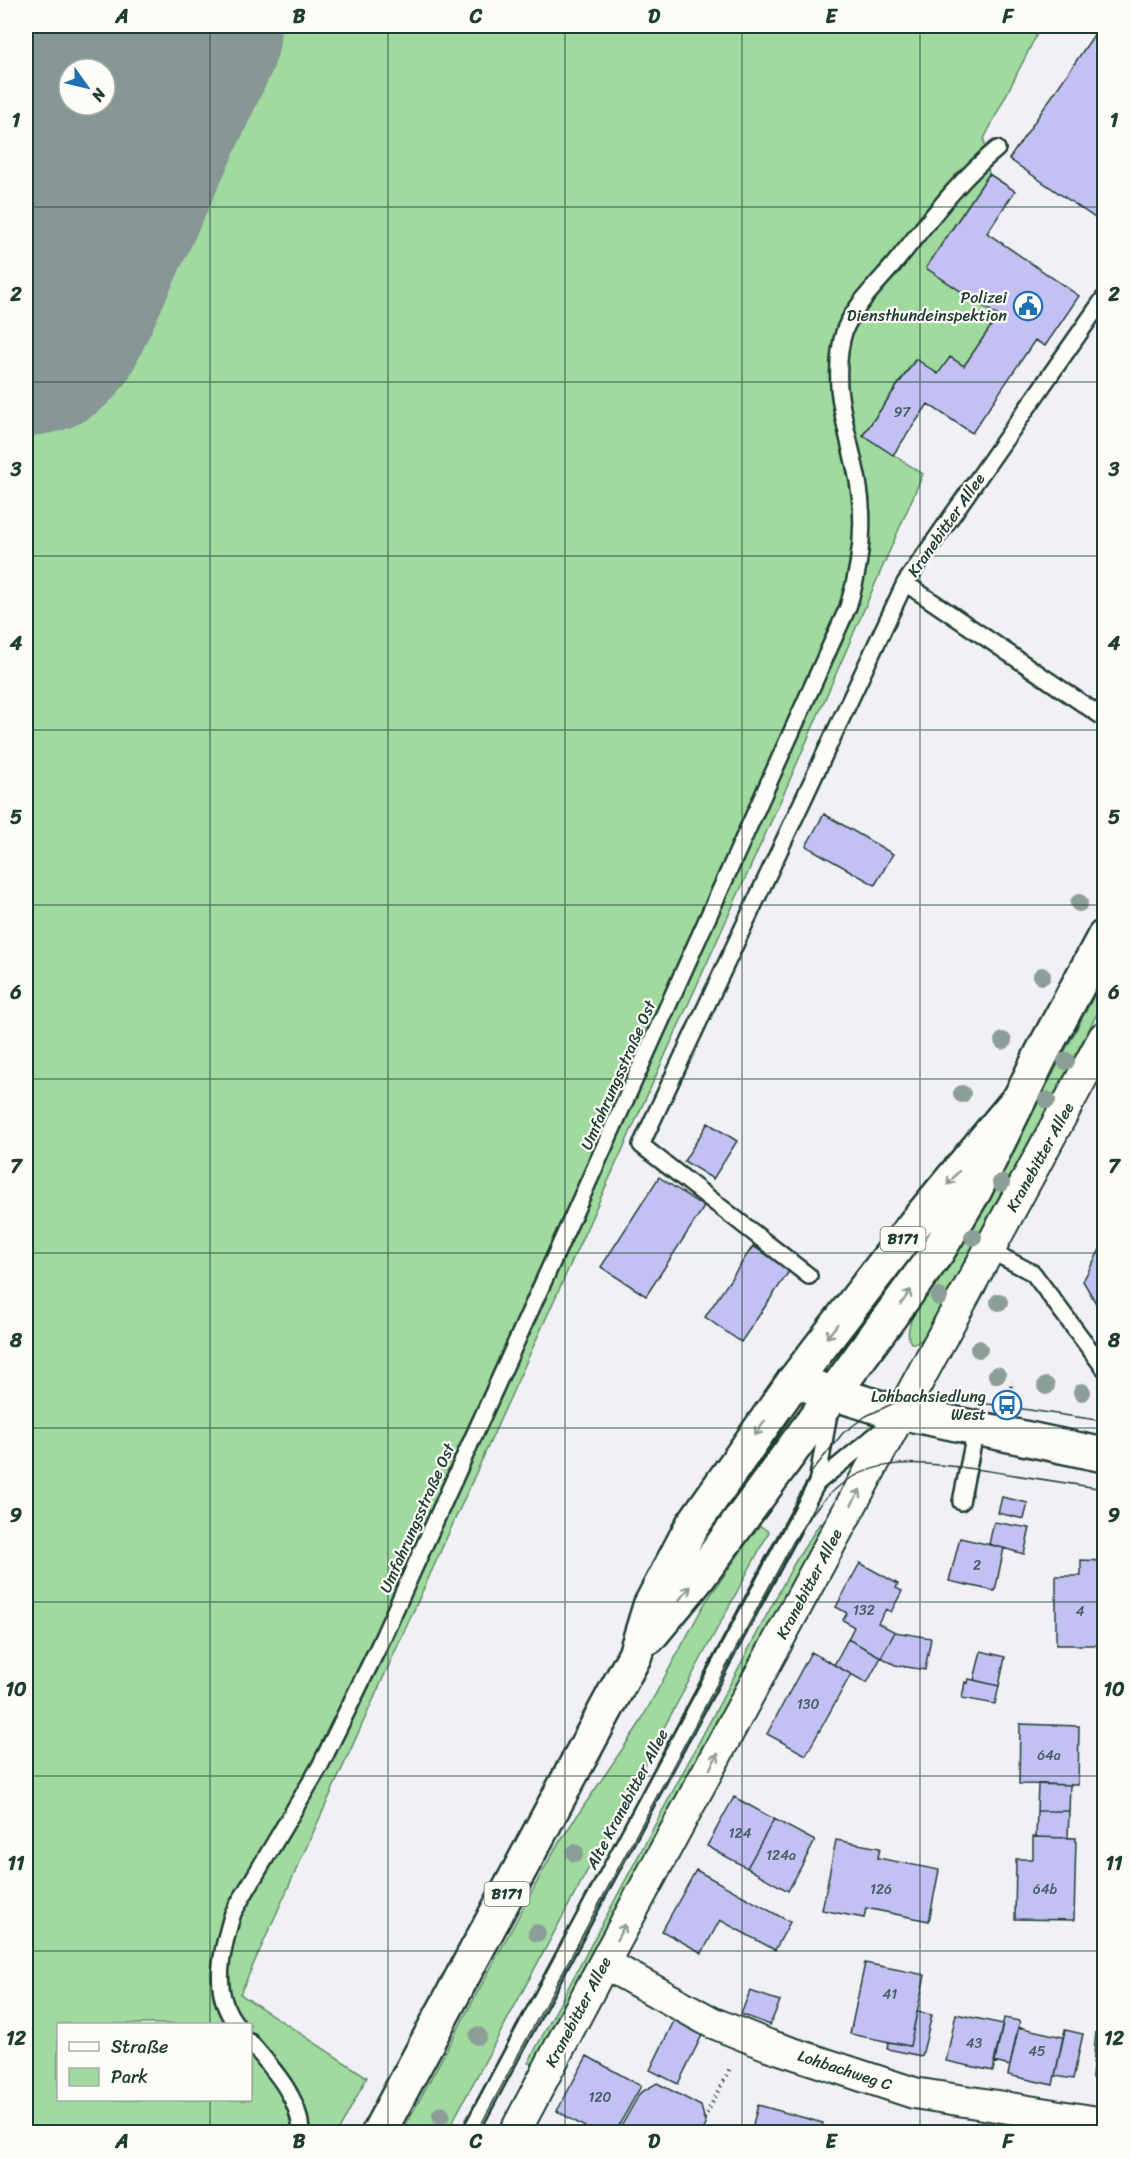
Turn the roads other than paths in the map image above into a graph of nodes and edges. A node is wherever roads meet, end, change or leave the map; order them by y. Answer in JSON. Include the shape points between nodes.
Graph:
{"nodes":[{"id":1,"x":997,"y":148,"type":"dead end"},
{"id":2,"x":1104,"y":298,"type":"edge"},
{"id":3,"x":905,"y":583,"type":"junction"},
{"id":4,"x":1104,"y":718,"type":"edge"},
{"id":5,"x":1104,"y":937,"type":"edge"},
{"id":6,"x":1104,"y":1038,"type":"edge"},
{"id":7,"x":1017,"y":1101,"type":"junction"},
{"id":8,"x":989,"y":1250,"type":"junction"},
{"id":9,"x":809,"y":1276,"type":"dead end"},
{"id":10,"x":1104,"y":1368,"type":"edge"},
{"id":11,"x":794,"y":1381,"type":"junction"},
{"id":12,"x":832,"y":1393,"type":"junction"},
{"id":13,"x":902,"y":1412,"type":"junction"},
{"id":14,"x":976,"y":1429,"type":"junction"},
{"id":15,"x":1104,"y":1455,"type":"edge"},
{"id":16,"x":817,"y":1483,"type":"junction"},
{"id":17,"x":961,"y":1502,"type":"dead end"},
{"id":18,"x":635,"y":1655,"type":"junction"},
{"id":19,"x":604,"y":1963,"type":"junction"},
{"id":20,"x":235,"y":2023,"type":"edge"},
{"id":21,"x":252,"y":2045,"type":"edge"},
{"id":22,"x":1104,"y":2123,"type":"edge"},
{"id":23,"x":301,"y":2133,"type":"edge"},
{"id":24,"x":379,"y":2133,"type":"edge"},
{"id":25,"x":470,"y":2133,"type":"edge"},
{"id":26,"x":515,"y":2133,"type":"edge"}],
"edges":[{"from":1,"to":20,"type":"lane","name":"Umfahrungsstraße Ost","via":[[979,163],[906,249],[845,329],[839,357],[839,386],[862,525],[859,565],[848,607],[378,1648],[320,1767],[233,1913],[220,1975],[224,2004]]},
{"from":2,"to":3,"type":"lane","name":"Kranebitter Allee"},
{"from":3,"to":4,"type":"lane","name":"Kranebitter Allee"},
{"from":3,"to":9,"type":"lane","via":[[641,1145]]},
{"from":5,"to":7,"type":"main road","number":"B171"},
{"from":6,"to":8,"type":"street","name":"Kranebitter Allee"},
{"from":7,"to":11,"type":"main road","number":"B171","one_way":true,"via":[[914,1225]]},
{"from":12,"to":7,"type":"main road","number":"B171","one_way":true,"via":[[938,1251],[975,1190]]},
{"from":8,"to":10,"type":"lane","via":[[1033,1273]]},
{"from":8,"to":13,"type":"street","name":"Kranebitter Allee"},
{"from":11,"to":12,"type":"main road"},
{"from":11,"to":18,"type":"main road","number":"B171","one_way":true,"via":[[692,1526],[650,1606]]},
{"from":12,"to":13,"type":"main road"},
{"from":12,"to":16,"type":"lane"},
{"from":18,"to":12,"type":"main road","number":"B171","one_way":true,"via":[[698,1578]]},
{"from":13,"to":14,"type":"main road"},
{"from":13,"to":16,"type":"lane"},
{"from":19,"to":13,"type":"street","name":"Kranebitter Allee","one_way":true},
{"from":14,"to":15,"type":"main road"},
{"from":14,"to":17,"type":"lane"},
{"from":16,"to":25,"type":"lane","name":"Alte Kranebitter Allee"},
{"from":18,"to":24,"type":"main road","number":"B171"},
{"from":19,"to":22,"type":"street","name":"Lohbachweg C","via":[[711,2022],[914,2093]]},
{"from":19,"to":26,"type":"street","name":"Kranebitter Allee"},
{"from":21,"to":23,"type":"lane","via":[[286,2088],[296,2107]]}]}
